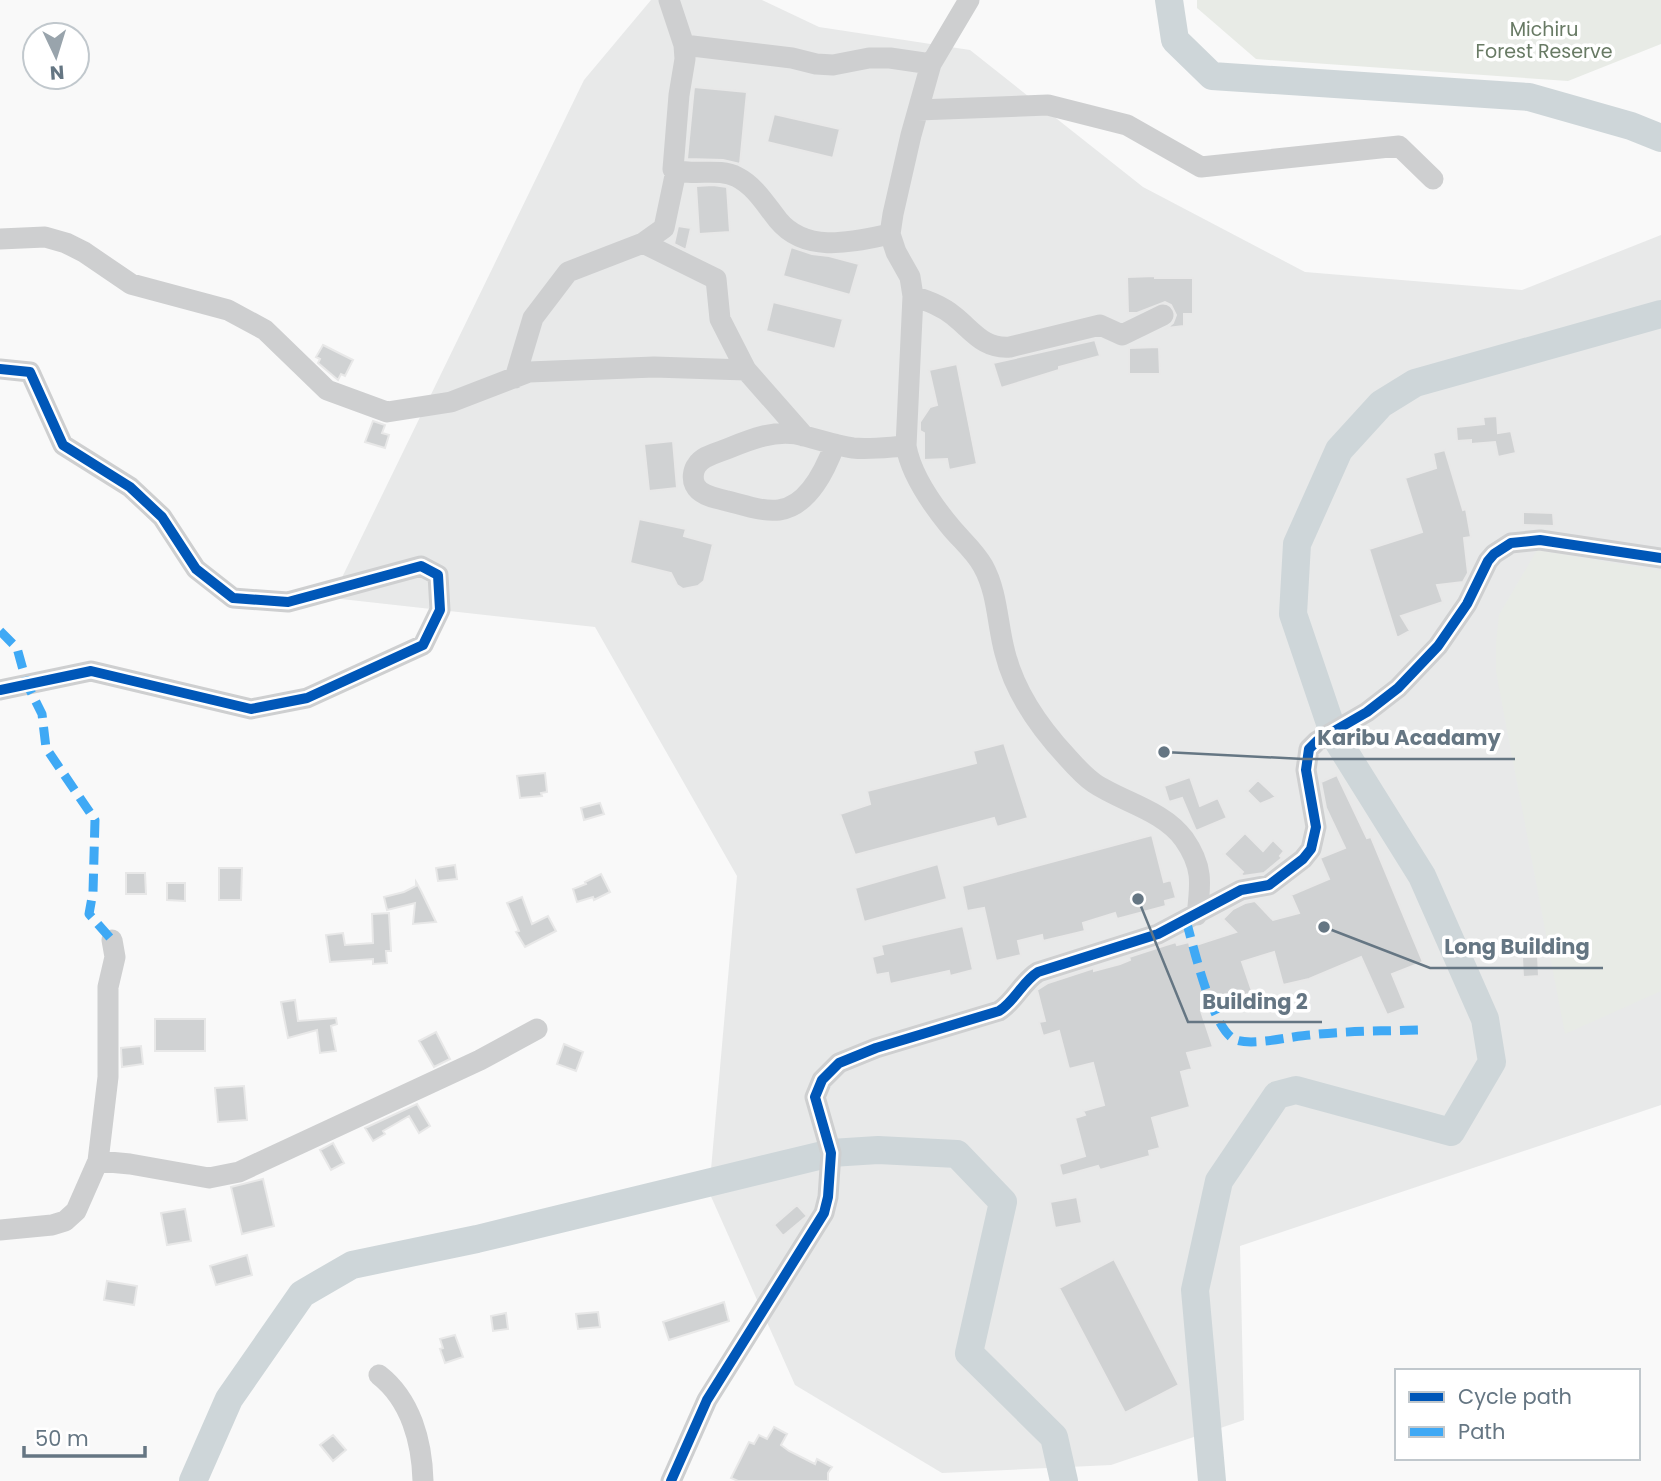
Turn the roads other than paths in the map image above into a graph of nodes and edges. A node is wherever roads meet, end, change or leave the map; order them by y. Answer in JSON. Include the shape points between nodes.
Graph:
{"nodes":[{"id":1,"x":669,"y":0,"type":"edge"},
{"id":2,"x":969,"y":0,"type":"edge"},
{"id":3,"x":684,"y":45,"type":"junction"},
{"id":4,"x":931,"y":64,"type":"junction"},
{"id":5,"x":918,"y":110,"type":"junction"},
{"id":6,"x":676,"y":170,"type":"junction"},
{"id":7,"x":1433,"y":179,"type":"dead end"},
{"id":8,"x":890,"y":234,"type":"junction"},
{"id":9,"x":0,"y":239,"type":"edge"},
{"id":10,"x":643,"y":243,"type":"junction"},
{"id":11,"x":913,"y":296,"type":"junction"},
{"id":12,"x":1163,"y":316,"type":"dead end"},
{"id":13,"x":0,"y":369,"type":"edge"},
{"id":14,"x":746,"y":370,"type":"junction"},
{"id":15,"x":515,"y":378,"type":"junction"},
{"id":16,"x":803,"y":436,"type":"junction"},
{"id":17,"x":835,"y":444,"type":"junction"},
{"id":18,"x":906,"y":446,"type":"junction"},
{"id":19,"x":1661,"y":558,"type":"edge"},
{"id":20,"x":0,"y":690,"type":"edge"},
{"id":21,"x":1197,"y":915,"type":"junction"},
{"id":22,"x":112,"y":940,"type":"dead end"},
{"id":23,"x":537,"y":1029,"type":"dead end"},
{"id":24,"x":98,"y":1161,"type":"junction"},
{"id":25,"x":0,"y":1230,"type":"edge"},
{"id":26,"x":379,"y":1375,"type":"dead end"},
{"id":27,"x":423,"y":1481,"type":"edge"},
{"id":28,"x":671,"y":1481,"type":"edge"}],
"edges":[{"from":1,"to":3,"type":"street"},
{"from":2,"to":4,"type":"street"},
{"from":3,"to":4,"type":"street","via":[[816,64],[890,58]]},
{"from":3,"to":6,"type":"street","via":[[672,166]]},
{"from":4,"to":5,"type":"street"},
{"from":5,"to":7,"type":"street","via":[[1048,105],[1128,125],[1201,167],[1399,146]]},
{"from":5,"to":8,"type":"street"},
{"from":6,"to":8,"type":"street","via":[[729,173],[740,178],[786,228],[805,241],[854,241]]},
{"from":6,"to":10,"type":"street","via":[[664,228]]},
{"from":8,"to":11,"type":"street","via":[[910,277]]},
{"from":9,"to":15,"type":"street","via":[[45,237],[66,243],[131,284],[228,310],[265,330],[327,390],[387,412],[451,402]]},
{"from":10,"to":14,"type":"street","via":[[716,279],[720,320]]},
{"from":10,"to":15,"type":"street","via":[[568,272],[533,318]]},
{"from":11,"to":12,"type":"street","via":[[939,305],[981,341],[997,348],[1100,325],[1122,335]]},
{"from":11,"to":18,"type":"street"},
{"from":13,"to":20,"type":"street","via":[[30,372],[63,445],[130,487],[162,517],[196,569],[233,598],[288,601],[421,566],[438,575],[440,610],[423,645],[307,698],[251,709],[91,671]]},
{"from":14,"to":15,"type":"street","via":[[654,367],[530,372]]},
{"from":14,"to":16,"type":"street"},
{"from":16,"to":17,"type":"street"},
{"from":16,"to":17,"type":"street","via":[[777,433],[702,458],[695,467],[695,486],[703,494],[723,500],[782,510],[810,490],[825,470]]},
{"from":17,"to":18,"type":"street"},
{"from":18,"to":21,"type":"street","via":[[926,493],[983,566],[997,604],[1004,653],[1024,702],[1044,731],[1094,783],[1168,823],[1182,836],[1199,869]]},
{"from":19,"to":21,"type":"street","via":[[1540,540],[1501,547],[1438,646],[1398,688],[1309,749],[1306,760],[1316,827],[1311,849],[1303,859],[1269,885],[1241,890]]},
{"from":21,"to":28,"type":"street","via":[[1158,934],[1038,972],[999,1011],[876,1048],[839,1063],[822,1080],[815,1097],[831,1153],[824,1213],[707,1400]]},
{"from":22,"to":24,"type":"street","via":[[115,957],[108,987],[107,1077]]},
{"from":23,"to":24,"type":"street","via":[[239,1172],[209,1178]]},
{"from":24,"to":25,"type":"street","via":[[76,1211],[65,1221]]},
{"from":26,"to":27,"type":"street","via":[[411,1415]]}]}
